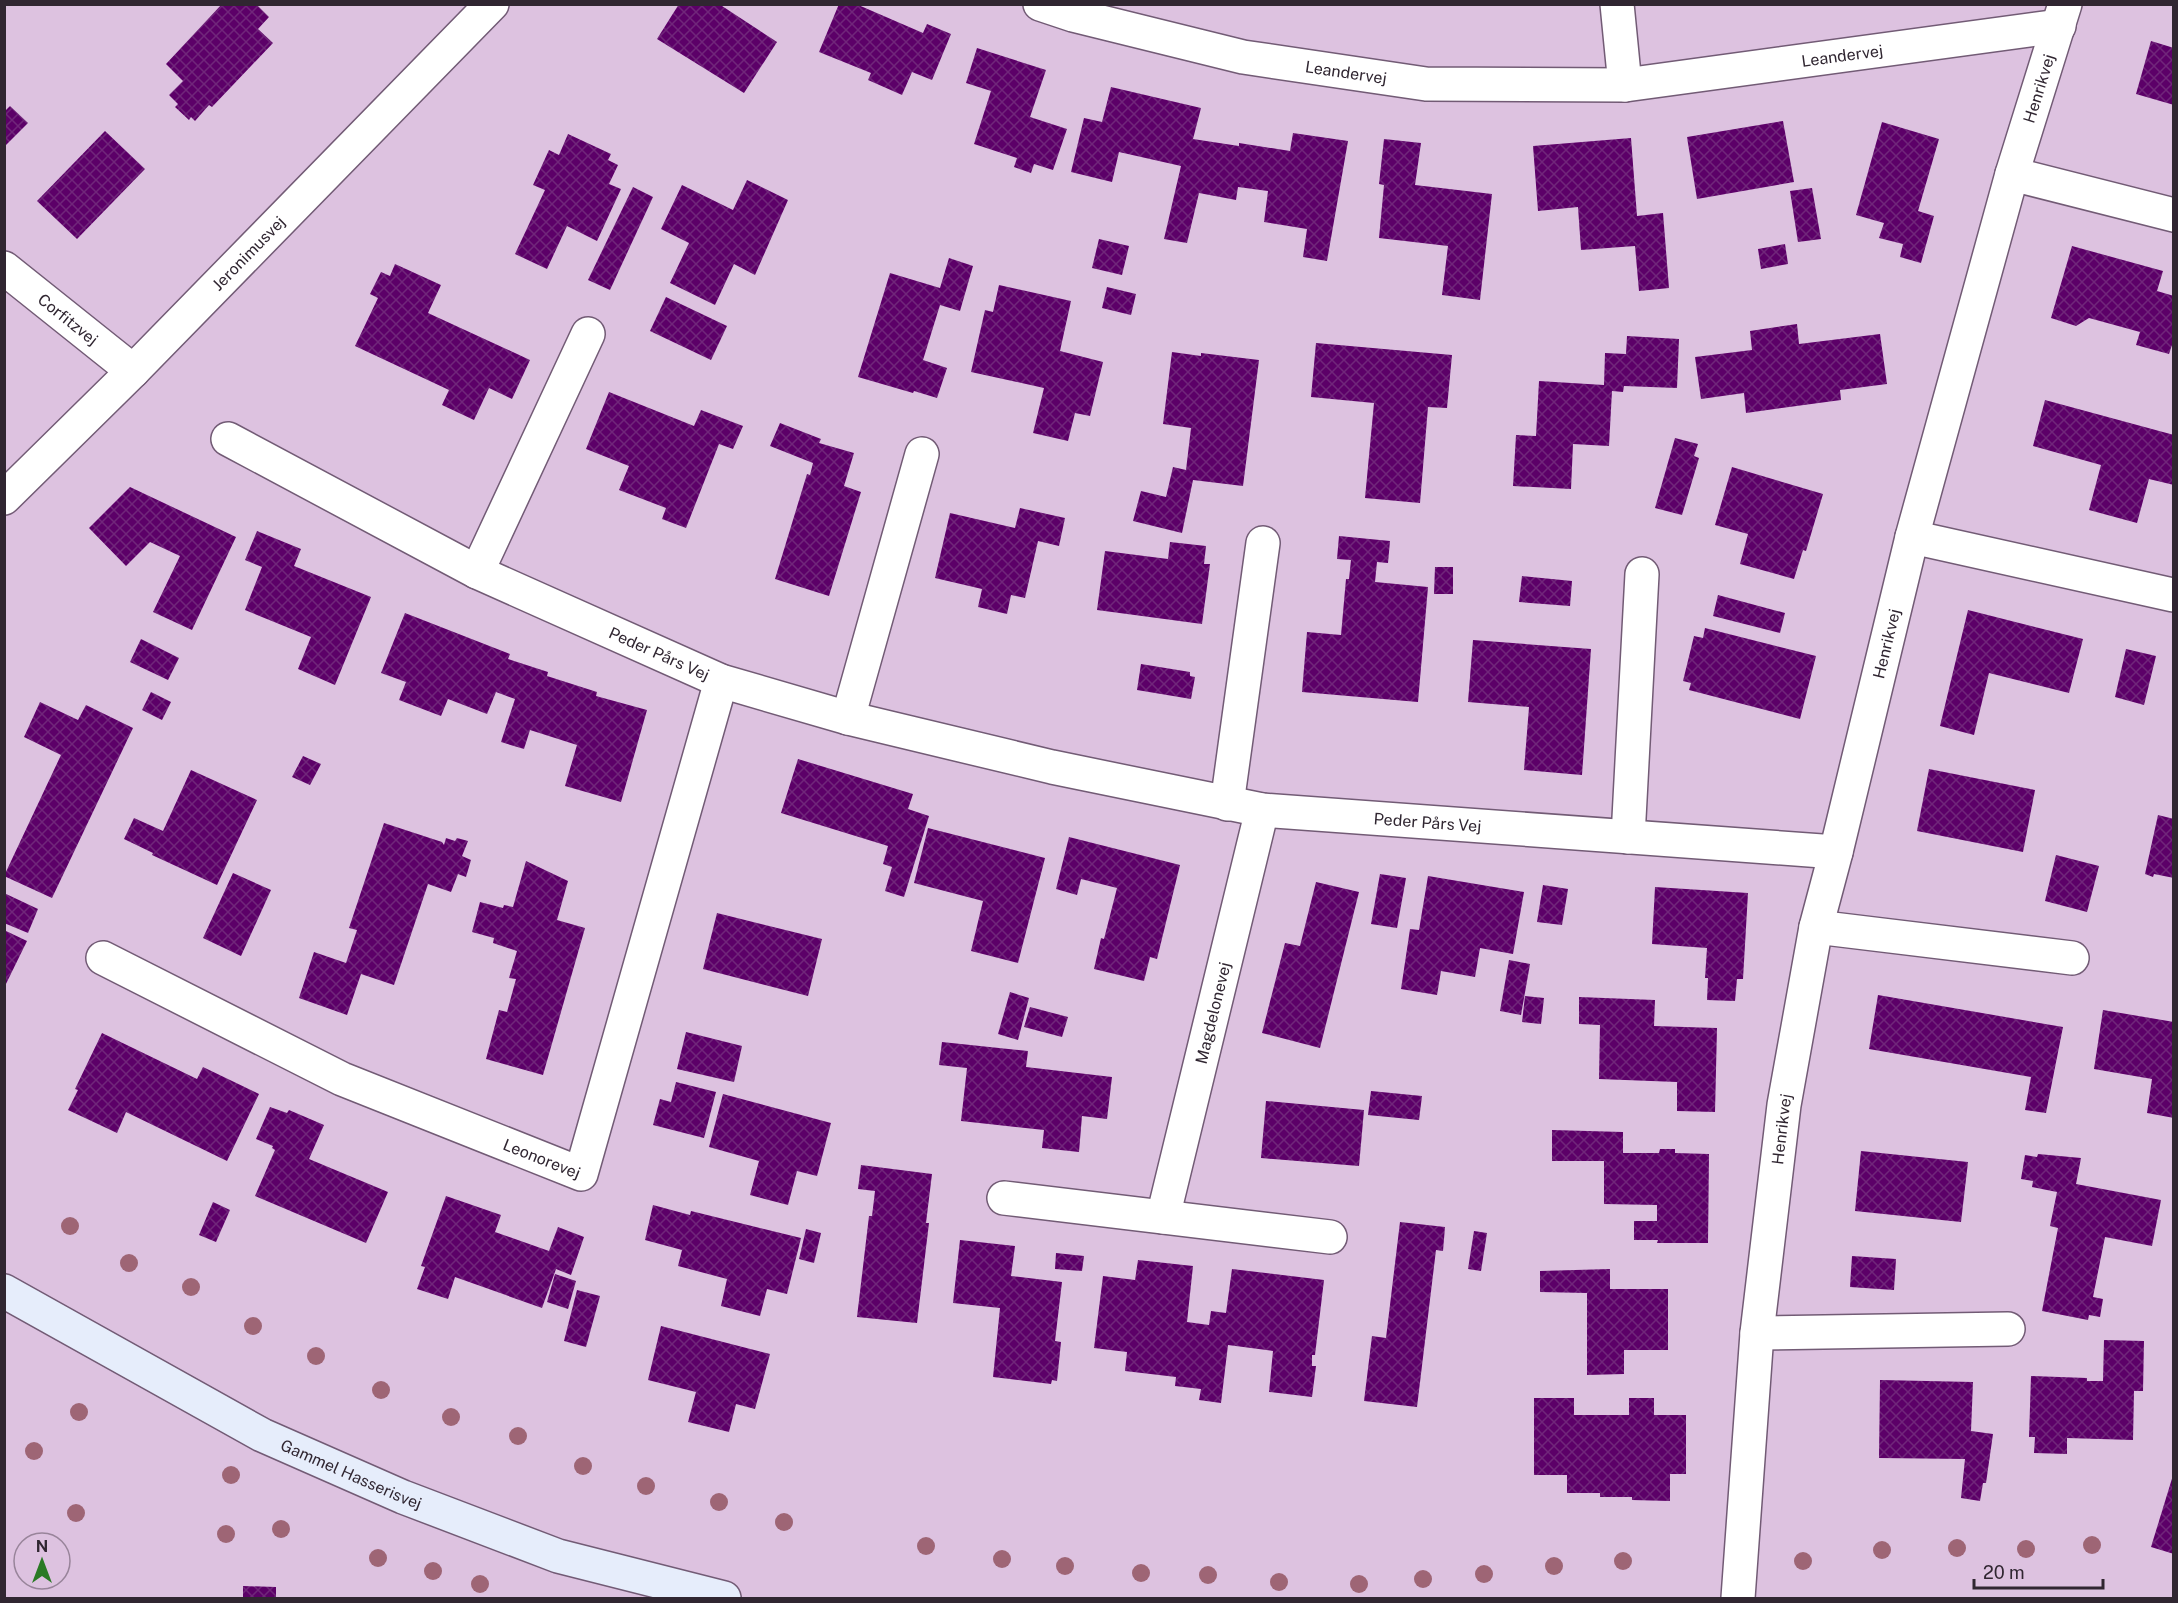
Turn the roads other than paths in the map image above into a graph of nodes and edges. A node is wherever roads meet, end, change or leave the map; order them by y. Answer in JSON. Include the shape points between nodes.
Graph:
{"nodes":[{"id":1,"x":492,"y":4,"type":"edge"},
{"id":2,"x":1040,"y":4,"type":"edge"},
{"id":3,"x":1617,"y":4,"type":"edge"},
{"id":4,"x":1074,"y":10,"type":"edge"},
{"id":5,"x":2062,"y":15,"type":"edge"},
{"id":6,"x":1624,"y":85,"type":"junction"},
{"id":7,"x":2012,"y":174,"type":"junction"},
{"id":8,"x":2174,"y":215,"type":"edge"},
{"id":9,"x":4,"y":268,"type":"edge"},
{"id":10,"x":588,"y":334,"type":"dead end"},
{"id":11,"x":133,"y":371,"type":"junction"},
{"id":12,"x":228,"y":438,"type":"dead end"},
{"id":13,"x":922,"y":454,"type":"dead end"},
{"id":14,"x":4,"y":498,"type":"edge"},
{"id":15,"x":1912,"y":537,"type":"junction"},
{"id":16,"x":1263,"y":543,"type":"dead end"},
{"id":17,"x":477,"y":572,"type":"junction"},
{"id":18,"x":1642,"y":574,"type":"dead end"},
{"id":19,"x":2173,"y":595,"type":"edge"},
{"id":20,"x":721,"y":681,"type":"junction"},
{"id":21,"x":848,"y":718,"type":"junction"},
{"id":22,"x":1227,"y":804,"type":"junction"},
{"id":23,"x":1262,"y":810,"type":"junction"},
{"id":24,"x":1628,"y":837,"type":"junction"},
{"id":25,"x":1836,"y":852,"type":"junction"},
{"id":26,"x":1816,"y":927,"type":"junction"},
{"id":27,"x":103,"y":958,"type":"dead end"},
{"id":28,"x":2072,"y":958,"type":"dead end"},
{"id":29,"x":1004,"y":1198,"type":"dead end"},
{"id":30,"x":1163,"y":1218,"type":"junction"},
{"id":31,"x":1330,"y":1237,"type":"dead end"},
{"id":32,"x":4,"y":1291,"type":"edge"},
{"id":33,"x":2008,"y":1329,"type":"dead end"},
{"id":34,"x":1757,"y":1333,"type":"junction"},
{"id":35,"x":724,"y":1599,"type":"edge"},
{"id":36,"x":1738,"y":1599,"type":"edge"}],
"edges":[{"from":1,"to":11,"type":"street","name":"Jeronimusvej"},
{"from":2,"to":4,"type":"street","name":"Leandervej"},
{"from":3,"to":6,"type":"street"},
{"from":4,"to":6,"type":"street","name":"Leandervej","via":[[1243,57],[1426,84]]},
{"from":5,"to":6,"type":"street","name":"Leandervej"},
{"from":5,"to":7,"type":"street","name":"Henrikvej"},
{"from":7,"to":8,"type":"street"},
{"from":7,"to":15,"type":"street","name":"Henrikvej"},
{"from":9,"to":11,"type":"street","name":"Corfitzvej"},
{"from":10,"to":17,"type":"street"},
{"from":11,"to":14,"type":"street","name":"Jeronimusvej"},
{"from":12,"to":17,"type":"street","name":"Peder Pårs Vej"},
{"from":13,"to":21,"type":"street"},
{"from":15,"to":19,"type":"street"},
{"from":15,"to":25,"type":"street","name":"Henrikvej"},
{"from":16,"to":22,"type":"street"},
{"from":17,"to":20,"type":"street","name":"Peder Pårs Vej"},
{"from":18,"to":24,"type":"street"},
{"from":20,"to":21,"type":"street","name":"Peder Pårs Vej"},
{"from":20,"to":27,"type":"street","name":"Leonorevej","via":[[581,1174],[342,1079]]},
{"from":21,"to":22,"type":"street","name":"Peder Pårs Vej"},
{"from":22,"to":23,"type":"street","name":"Peder Pårs Vej"},
{"from":23,"to":24,"type":"street","name":"Peder Pårs Vej"},
{"from":23,"to":30,"type":"street","name":"Magdelonevej"},
{"from":24,"to":25,"type":"street","name":"Peder Pårs Vej"},
{"from":25,"to":26,"type":"street","name":"Henrikvej"},
{"from":26,"to":28,"type":"street"},
{"from":26,"to":34,"type":"street","name":"Henrikvej","via":[[1784,1105]]},
{"from":29,"to":30,"type":"street"},
{"from":30,"to":31,"type":"street"},
{"from":32,"to":35,"type":"street","name":"Gammel Hasserisvej","via":[[262,1435],[403,1497],[558,1556]]},
{"from":33,"to":34,"type":"street"},
{"from":34,"to":36,"type":"street","name":"Henrikvej"}]}
